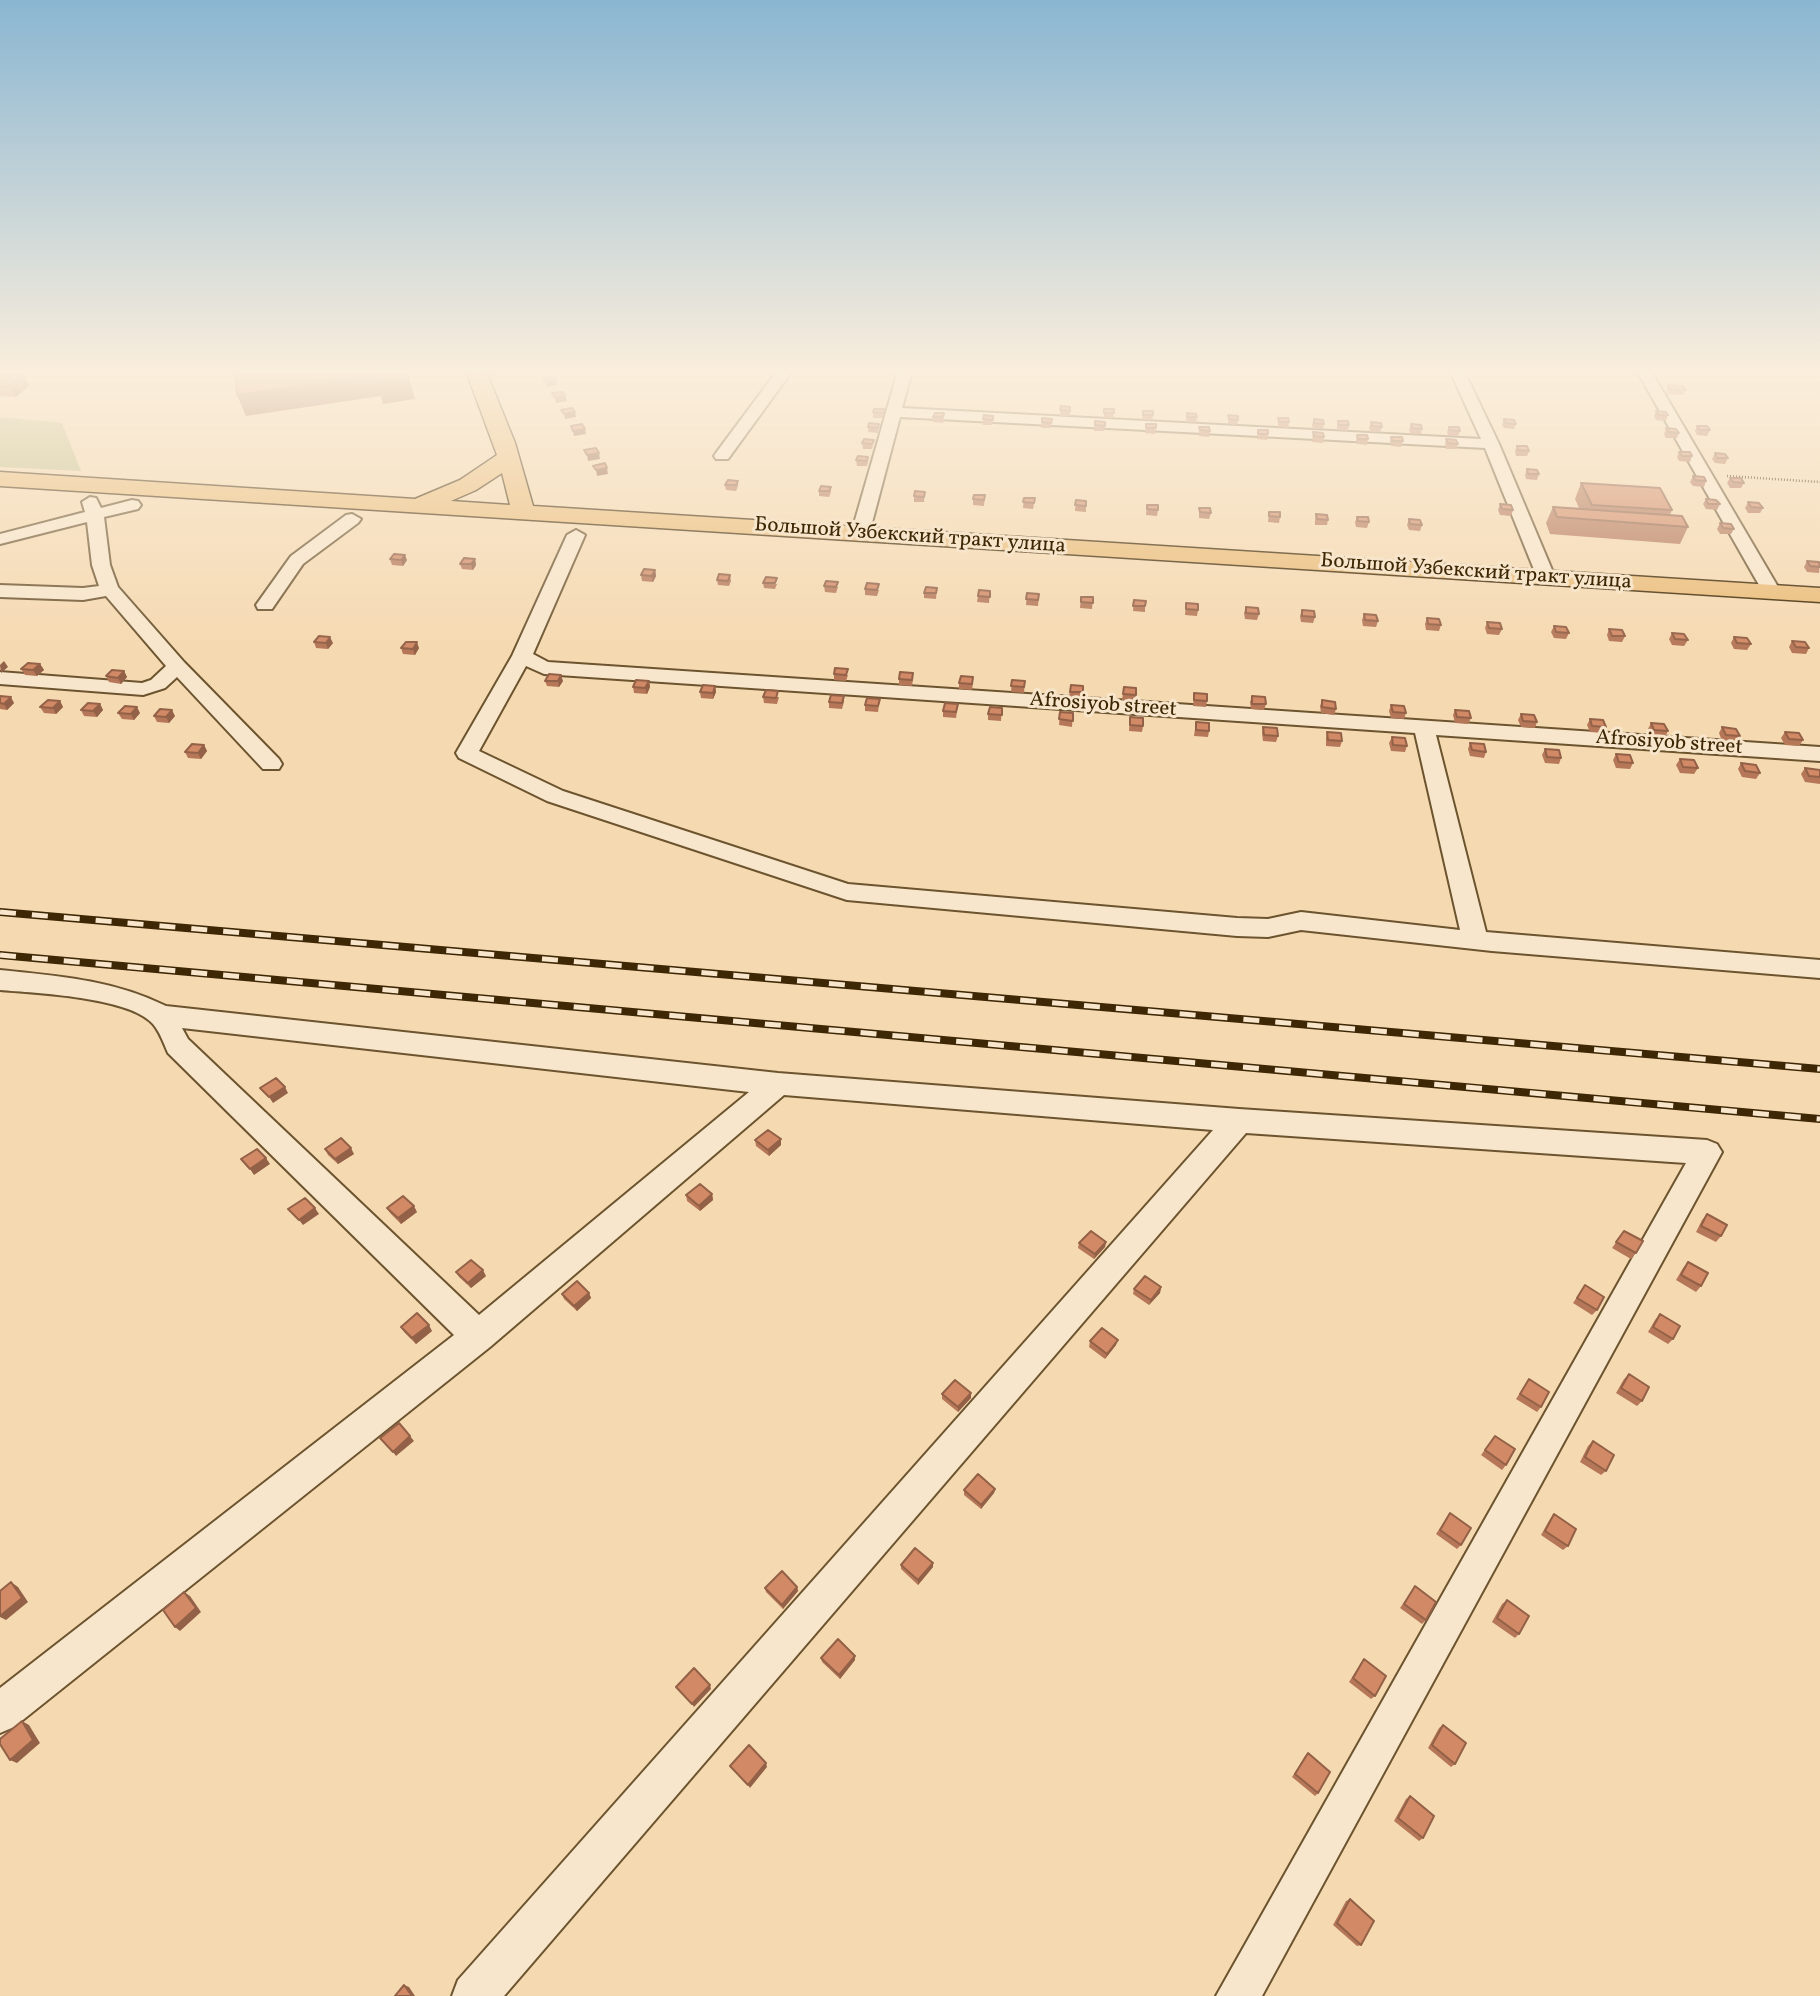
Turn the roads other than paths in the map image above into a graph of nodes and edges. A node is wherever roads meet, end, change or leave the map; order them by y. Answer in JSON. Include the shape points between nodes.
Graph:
{"nodes":[{"id":1,"x":496,"y":464,"type":"edge"},
{"id":2,"x":509,"y":464,"type":"edge"},
{"id":3,"x":516,"y":464,"type":"edge"},
{"id":4,"x":879,"y":464,"type":"edge"},
{"id":5,"x":1498,"y":464,"type":"edge"},
{"id":6,"x":1698,"y":464,"type":"edge"},
{"id":7,"x":0,"y":479,"type":"edge"},
{"id":8,"x":0,"y":497,"type":"edge"},
{"id":9,"x":405,"y":506,"type":"junction"},
{"id":10,"x":92,"y":508,"type":"junction"},
{"id":11,"x":524,"y":513,"type":"junction"},
{"id":12,"x":605,"y":518,"type":"junction"},
{"id":13,"x":352,"y":519,"type":"junction"},
{"id":14,"x":860,"y":534,"type":"junction"},
{"id":15,"x":576,"y":535,"type":"junction"},
{"id":16,"x":0,"y":539,"type":"edge"},
{"id":17,"x":1546,"y":577,"type":"junction"},
{"id":18,"x":109,"y":588,"type":"junction"},
{"id":19,"x":0,"y":591,"type":"edge"},
{"id":20,"x":1772,"y":592,"type":"junction"},
{"id":21,"x":1820,"y":594,"type":"edge"},
{"id":22,"x":265,"y":605,"type":"dead end"},
{"id":23,"x":1820,"y":610,"type":"edge"},
{"id":24,"x":522,"y":656,"type":"junction"},
{"id":25,"x":177,"y":666,"type":"junction"},
{"id":26,"x":0,"y":678,"type":"edge"},
{"id":27,"x":1424,"y":727,"type":"junction"},
{"id":28,"x":1820,"y":754,"type":"edge"},
{"id":29,"x":271,"y":764,"type":"dead end"},
{"id":30,"x":1475,"y":940,"type":"junction"},
{"id":31,"x":1820,"y":969,"type":"edge"},
{"id":32,"x":0,"y":980,"type":"edge"},
{"id":33,"x":162,"y":1016,"type":"junction"},
{"id":34,"x":778,"y":1084,"type":"junction"},
{"id":35,"x":1239,"y":1121,"type":"junction"},
{"id":36,"x":478,"y":1336,"type":"junction"},
{"id":37,"x":2,"y":1706,"type":"edge"},
{"id":38,"x":474,"y":1996,"type":"edge"},
{"id":39,"x":1238,"y":1996,"type":"edge"}],
"edges":[{"from":1,"to":9,"type":"main road","via":[[460,490]]},
{"from":2,"to":11,"type":"main road"},
{"from":3,"to":12,"type":"main road","via":[[541,491],[565,506]]},
{"from":4,"to":14,"type":"street"},
{"from":5,"to":17,"type":"street"},
{"from":6,"to":20,"type":"street"},
{"from":7,"to":9,"type":"main road","name":"Большой Узбекский тракт улица"},
{"from":8,"to":10,"type":"main road","name":"Большой Узбекский тракт улица"},
{"from":9,"to":11,"type":"main road","name":"Большой Узбекский тракт улица"},
{"from":10,"to":13,"type":"main road","name":"Большой Узбекский тракт улица","via":[[132,505]]},
{"from":10,"to":16,"type":"street"},
{"from":10,"to":18,"type":"street"},
{"from":11,"to":12,"type":"main road","name":"Большой Узбекский тракт улица"},
{"from":12,"to":14,"type":"main road","name":"Большой Узбекский тракт улица"},
{"from":13,"to":15,"type":"main road","name":"Большой Узбекский тракт улица"},
{"from":13,"to":22,"type":"street","via":[[297,560]]},
{"from":14,"to":17,"type":"main road","name":"Большой Узбекский тракт улица"},
{"from":15,"to":23,"type":"main road","name":"Большой Узбекский тракт улица"},
{"from":15,"to":24,"type":"street"},
{"from":17,"to":20,"type":"main road","name":"Большой Узбекский тракт улица"},
{"from":18,"to":19,"type":"street","via":[[83,594]]},
{"from":18,"to":25,"type":"street"},
{"from":20,"to":21,"type":"main road","name":"Большой Узбекский тракт улица"},
{"from":24,"to":27,"type":"street","name":"Afrosiyob street","via":[[544,668]]},
{"from":24,"to":30,"type":"street","via":[[467,753],[555,796],[847,892],[1237,928],[1301,921]]},
{"from":25,"to":26,"type":"street","via":[[158,684],[143,689]]},
{"from":25,"to":29,"type":"street"},
{"from":27,"to":28,"type":"street","name":"Afrosiyob street"},
{"from":27,"to":30,"type":"street"},
{"from":30,"to":31,"type":"street"},
{"from":32,"to":33,"type":"street","via":[[90,989],[128,999]]},
{"from":33,"to":34,"type":"street"},
{"from":33,"to":36,"type":"street","via":[[178,1046]]},
{"from":34,"to":35,"type":"street"},
{"from":34,"to":36,"type":"street"},
{"from":35,"to":38,"type":"street"},
{"from":35,"to":39,"type":"street","via":[[1707,1152]]},
{"from":36,"to":37,"type":"street"}]}
